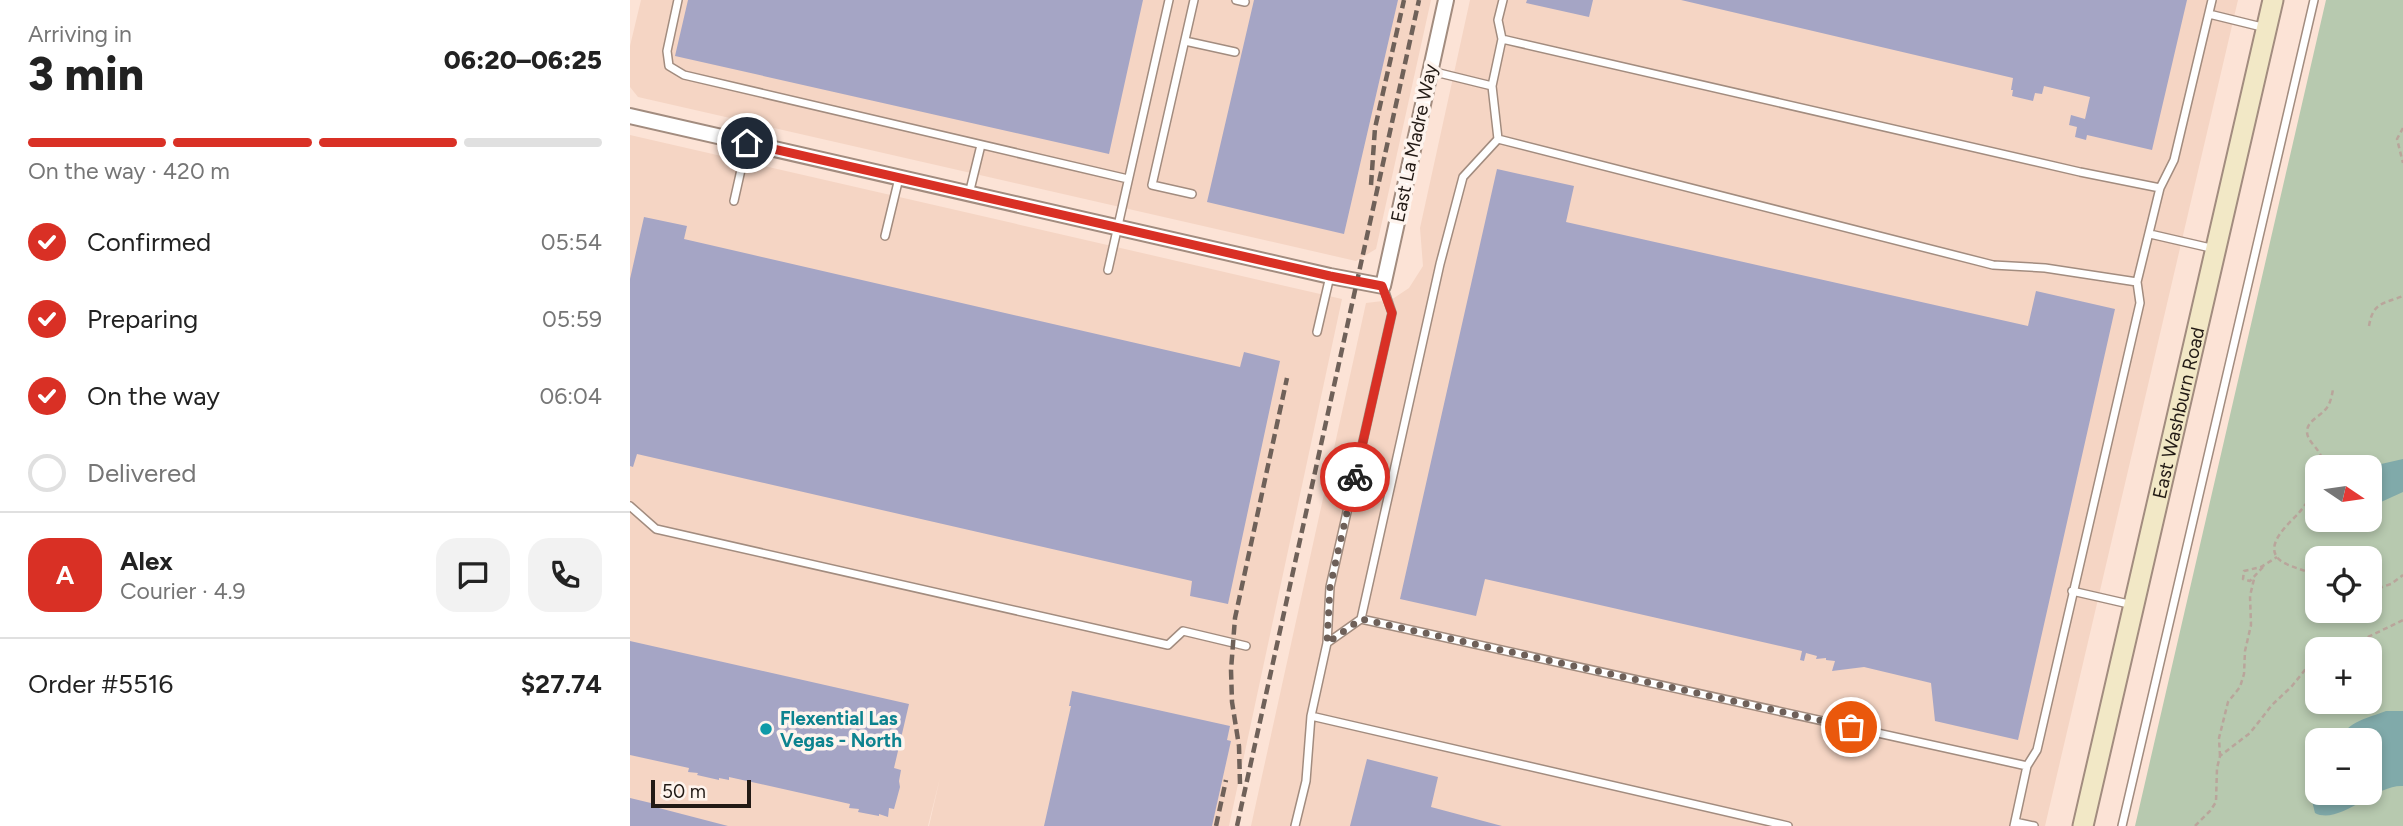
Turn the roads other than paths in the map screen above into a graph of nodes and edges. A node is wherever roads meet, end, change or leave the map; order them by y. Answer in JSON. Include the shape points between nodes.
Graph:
{"nodes":[{"id":1,"x":678,"y":0,"type":"edge"},
{"id":2,"x":1169,"y":0,"type":"edge"},
{"id":3,"x":1194,"y":0,"type":"edge"},
{"id":4,"x":1236,"y":0,"type":"edge"},
{"id":5,"x":1446,"y":0,"type":"edge"},
{"id":6,"x":1503,"y":0,"type":"edge"},
{"id":7,"x":2212,"y":0,"type":"edge"},
{"id":8,"x":2273,"y":0,"type":"edge"},
{"id":9,"x":2314,"y":0,"type":"edge"},
{"id":10,"x":1245,"y":2,"type":"dead end"},
{"id":11,"x":2209,"y":14,"type":"junction"},
{"id":12,"x":2267,"y":28,"type":"junction"},
{"id":13,"x":1502,"y":39,"type":"junction"},
{"id":14,"x":1185,"y":41,"type":"junction"},
{"id":15,"x":1235,"y":52,"type":"dead end"},
{"id":16,"x":1430,"y":71,"type":"junction"},
{"id":17,"x":1492,"y":86,"type":"junction"},
{"id":18,"x":630,"y":117,"type":"edge"},
{"id":19,"x":1498,"y":139,"type":"junction"},
{"id":20,"x":747,"y":143,"type":"junction"},
{"id":21,"x":981,"y":145,"type":"junction"},
{"id":22,"x":899,"y":178,"type":"junction"},
{"id":23,"x":1128,"y":179,"type":"junction"},
{"id":24,"x":2160,"y":188,"type":"junction"},
{"id":25,"x":969,"y":194,"type":"junction"},
{"id":26,"x":1192,"y":194,"type":"dead end"},
{"id":27,"x":734,"y":201,"type":"dead end"},
{"id":28,"x":1117,"y":228,"type":"junction"},
{"id":29,"x":2150,"y":234,"type":"junction"},
{"id":30,"x":885,"y":236,"type":"dead end"},
{"id":31,"x":2216,"y":249,"type":"junction"},
{"id":32,"x":1108,"y":270,"type":"dead end"},
{"id":33,"x":1330,"y":276,"type":"junction"},
{"id":34,"x":2137,"y":282,"type":"junction"},
{"id":35,"x":1382,"y":286,"type":"junction"},
{"id":36,"x":1317,"y":332,"type":"dead end"},
{"id":37,"x":630,"y":506,"type":"edge"},
{"id":38,"x":2073,"y":591,"type":"junction"},
{"id":39,"x":2134,"y":605,"type":"junction"},
{"id":40,"x":1361,"y":619,"type":"junction"},
{"id":41,"x":1327,"y":643,"type":"junction"},
{"id":42,"x":1246,"y":646,"type":"dead end"},
{"id":43,"x":1311,"y":716,"type":"junction"},
{"id":44,"x":2027,"y":766,"type":"junction"},
{"id":45,"x":2015,"y":824,"type":"edge"},
{"id":46,"x":1295,"y":826,"type":"edge"},
{"id":47,"x":1788,"y":826,"type":"edge"},
{"id":48,"x":2034,"y":826,"type":"edge"},
{"id":49,"x":2083,"y":826,"type":"edge"},
{"id":50,"x":2122,"y":826,"type":"edge"}],
"edges":[{"from":1,"to":21,"type":"lane","via":[[667,51],[674,71]]},
{"from":2,"to":23,"type":"lane"},
{"from":3,"to":14,"type":"lane"},
{"from":4,"to":10,"type":"lane"},
{"from":5,"to":16,"type":"street","name":"East La Madre Way"},
{"from":6,"to":13,"type":"lane","via":[[1498,20]]},
{"from":7,"to":11,"type":"lane"},
{"from":8,"to":12,"type":"street","name":"East Washburn Road"},
{"from":9,"to":50,"type":"lane"},
{"from":11,"to":12,"type":"lane"},
{"from":11,"to":24,"type":"lane","via":[[2174,160]]},
{"from":12,"to":31,"type":"street","name":"East Washburn Road"},
{"from":13,"to":17,"type":"lane"},
{"from":13,"to":24,"type":"lane"},
{"from":14,"to":15,"type":"lane"},
{"from":14,"to":26,"type":"lane","via":[[1152,185]]},
{"from":16,"to":17,"type":"lane"},
{"from":16,"to":35,"type":"street","name":"East La Madre Way"},
{"from":17,"to":19,"type":"lane"},
{"from":18,"to":20,"type":"street"},
{"from":19,"to":34,"type":"lane","via":[[1993,265]]},
{"from":19,"to":40,"type":"lane","via":[[1463,177]]},
{"from":20,"to":22,"type":"street"},
{"from":20,"to":27,"type":"lane"},
{"from":21,"to":23,"type":"lane"},
{"from":21,"to":25,"type":"lane"},
{"from":22,"to":25,"type":"street"},
{"from":22,"to":30,"type":"lane"},
{"from":23,"to":28,"type":"lane"},
{"from":24,"to":29,"type":"lane"},
{"from":25,"to":28,"type":"street"},
{"from":28,"to":32,"type":"lane"},
{"from":28,"to":33,"type":"street"},
{"from":29,"to":31,"type":"lane"},
{"from":29,"to":34,"type":"lane"},
{"from":31,"to":39,"type":"street","name":"East Washburn Road"},
{"from":33,"to":35,"type":"street"},
{"from":33,"to":36,"type":"lane"},
{"from":34,"to":38,"type":"lane","via":[[2140,303]]},
{"from":35,"to":41,"type":"lane","via":[[1392,313],[1330,587]]},
{"from":37,"to":42,"type":"lane","via":[[656,529],[1168,645],[1183,631]]},
{"from":38,"to":39,"type":"lane"},
{"from":38,"to":44,"type":"lane","via":[[2037,750]]},
{"from":39,"to":49,"type":"street","name":"East Washburn Road"},
{"from":40,"to":41,"type":"lane"},
{"from":40,"to":44,"type":"lane"},
{"from":41,"to":43,"type":"lane"},
{"from":43,"to":46,"type":"lane","via":[[1306,781]]},
{"from":43,"to":47,"type":"lane"},
{"from":44,"to":45,"type":"lane"},
{"from":45,"to":48,"type":"lane"}]}
